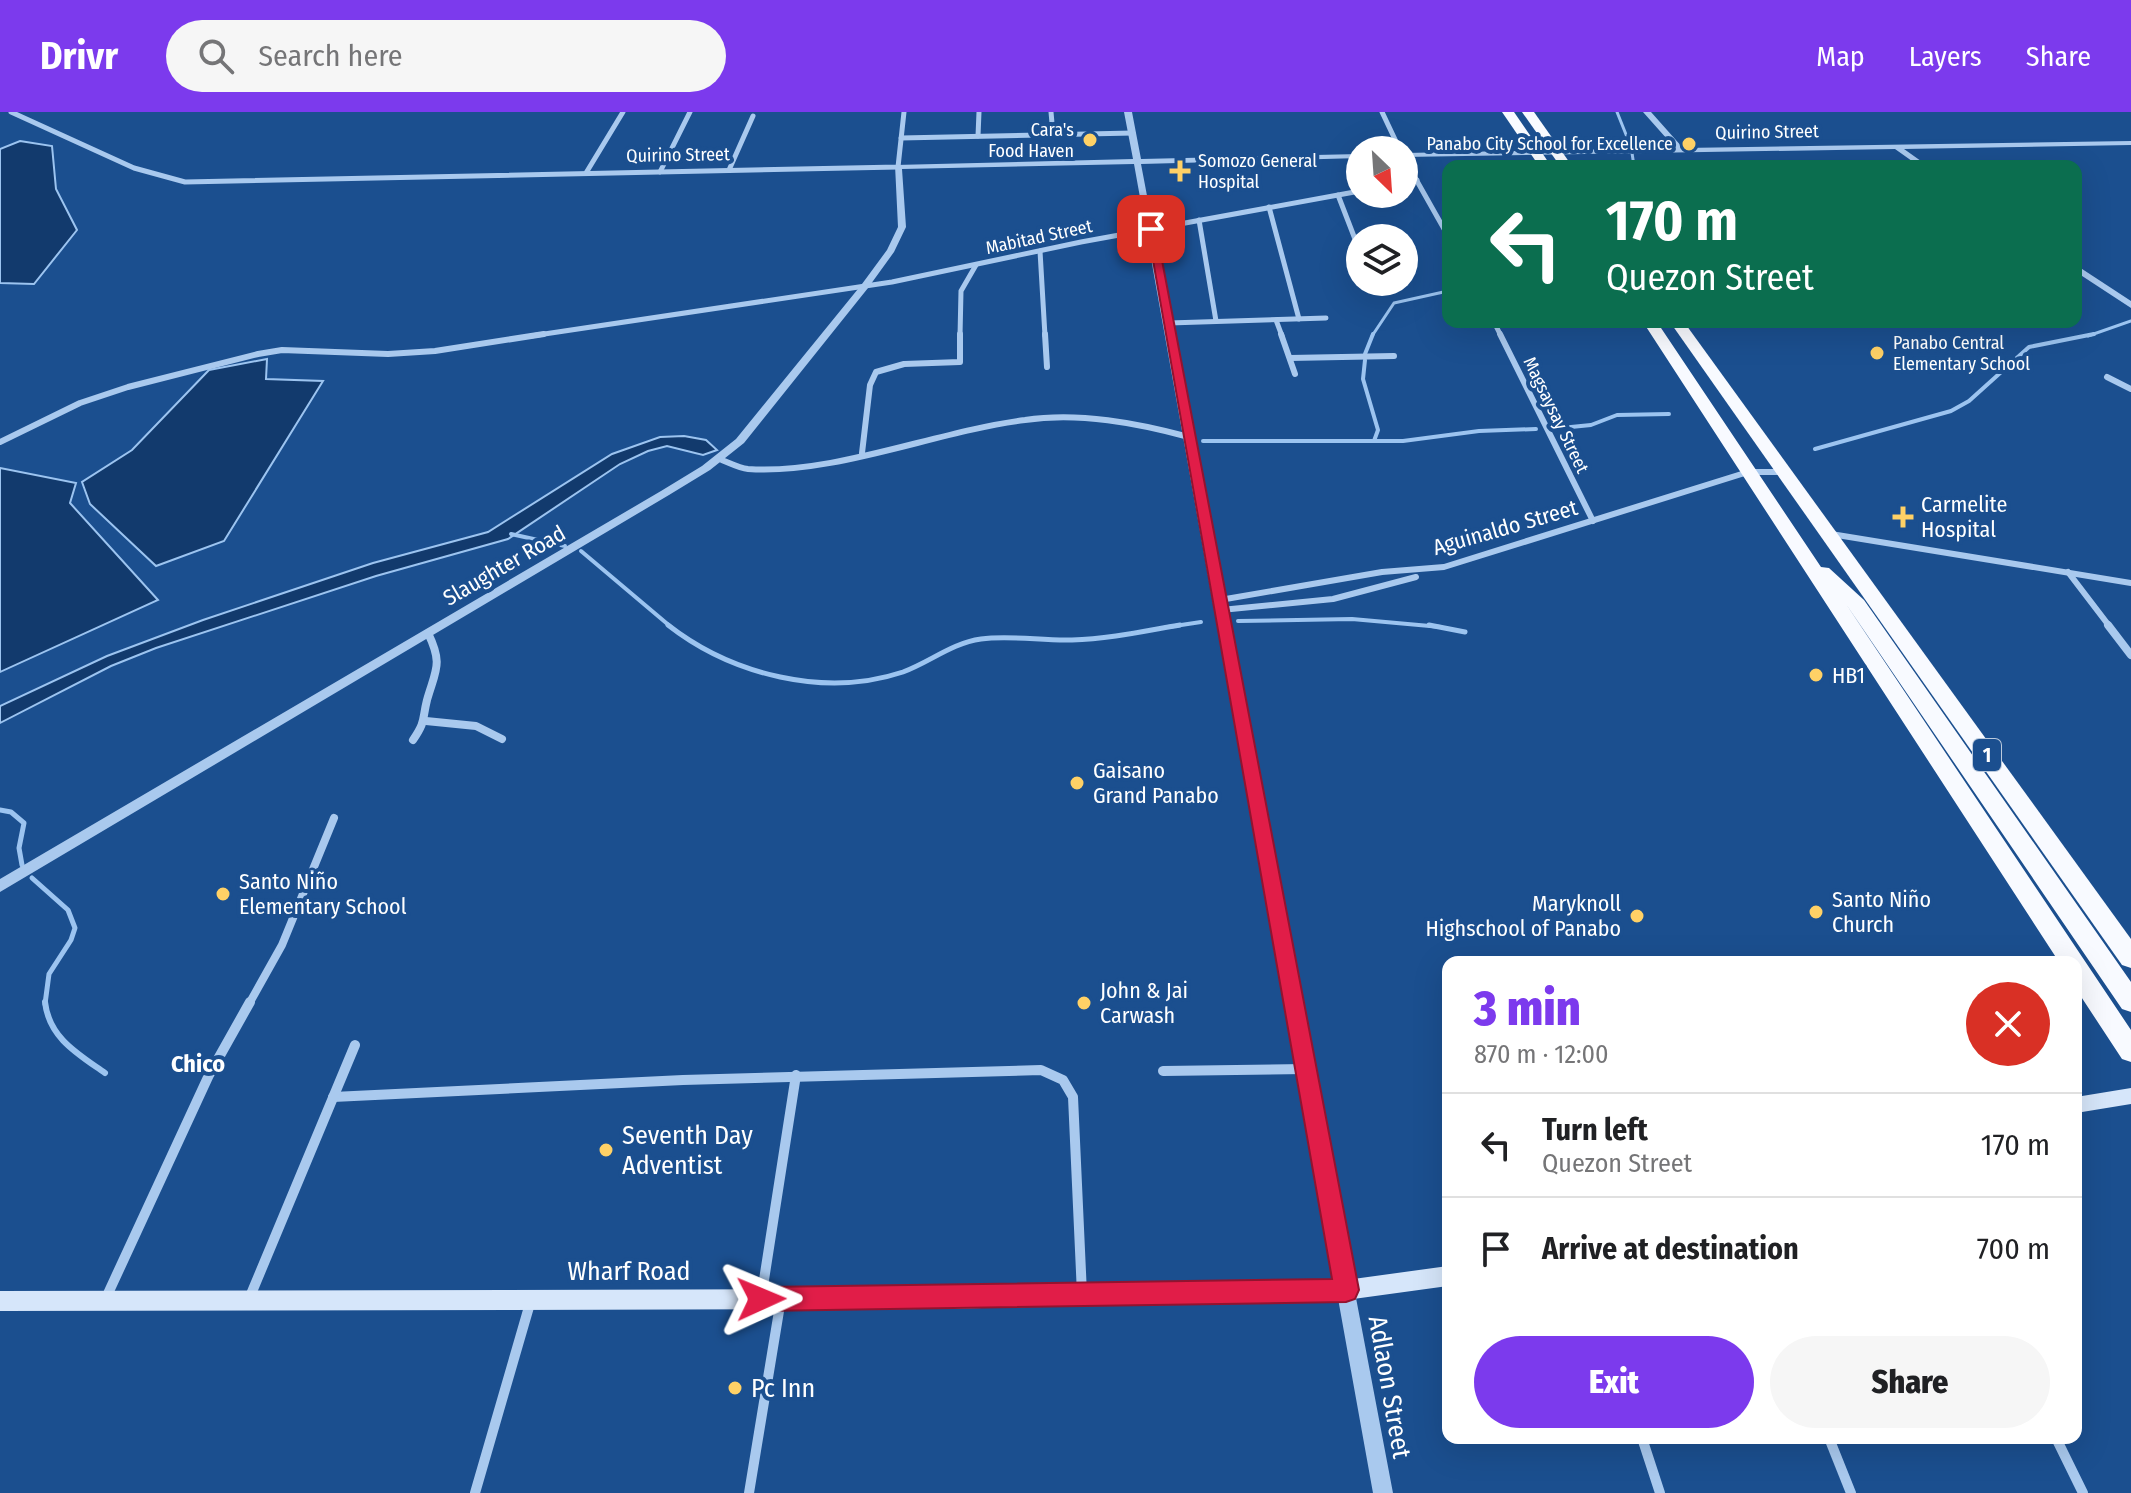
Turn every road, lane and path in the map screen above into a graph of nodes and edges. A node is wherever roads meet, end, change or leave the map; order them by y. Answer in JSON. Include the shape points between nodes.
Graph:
{"nodes":[{"id":1,"x":11,"y":112,"type":"edge"},
{"id":2,"x":623,"y":112,"type":"edge"},
{"id":3,"x":690,"y":112,"type":"edge"},
{"id":4,"x":904,"y":112,"type":"edge"},
{"id":5,"x":979,"y":112,"type":"edge"},
{"id":6,"x":1051,"y":112,"type":"edge"},
{"id":7,"x":1128,"y":112,"type":"edge"},
{"id":8,"x":1382,"y":112,"type":"edge"},
{"id":9,"x":1508,"y":112,"type":"edge"},
{"id":10,"x":1528,"y":112,"type":"edge"},
{"id":11,"x":1647,"y":112,"type":"edge"},
{"id":12,"x":753,"y":116,"type":"dead end"},
{"id":13,"x":1133,"y":133,"type":"junction"},
{"id":14,"x":1053,"y":134,"type":"junction"},
{"id":15,"x":978,"y":136,"type":"junction"},
{"id":16,"x":1393,"y":136,"type":"edge"},
{"id":17,"x":901,"y":138,"type":"junction"},
{"id":18,"x":2131,"y":143,"type":"edge"},
{"id":19,"x":1895,"y":146,"type":"junction"},
{"id":20,"x":1680,"y":149,"type":"junction"},
{"id":21,"x":1556,"y":151,"type":"junction"},
{"id":22,"x":1535,"y":152,"type":"junction"},
{"id":23,"x":1346,"y":156,"type":"edge"},
{"id":24,"x":1418,"y":156,"type":"edge"},
{"id":25,"x":1541,"y":160,"type":"edge"},
{"id":26,"x":1562,"y":160,"type":"edge"},
{"id":27,"x":1915,"y":160,"type":"edge"},
{"id":28,"x":1138,"y":161,"type":"junction"},
{"id":29,"x":898,"y":167,"type":"junction"},
{"id":30,"x":729,"y":170,"type":"junction"},
{"id":31,"x":660,"y":172,"type":"junction"},
{"id":32,"x":586,"y":173,"type":"junction"},
{"id":33,"x":1418,"y":182,"type":"edge"},
{"id":34,"x":1346,"y":194,"type":"edge"},
{"id":35,"x":1338,"y":195,"type":"junction"},
{"id":36,"x":1269,"y":207,"type":"junction"},
{"id":37,"x":1199,"y":220,"type":"junction"},
{"id":38,"x":1349,"y":224,"type":"edge"},
{"id":39,"x":1442,"y":225,"type":"edge"},
{"id":40,"x":1151,"y":229,"type":"junction"},
{"id":41,"x":1040,"y":251,"type":"junction"},
{"id":42,"x":977,"y":265,"type":"junction"},
{"id":43,"x":2082,"y":272,"type":"edge"},
{"id":44,"x":865,"y":286,"type":"junction"},
{"id":45,"x":2131,"y":305,"type":"edge"},
{"id":46,"x":1326,"y":318,"type":"dead end"},
{"id":47,"x":1299,"y":319,"type":"junction"},
{"id":48,"x":1276,"y":320,"type":"junction"},
{"id":49,"x":1216,"y":321,"type":"junction"},
{"id":50,"x":1169,"y":323,"type":"junction"},
{"id":51,"x":1497,"y":328,"type":"edge"},
{"id":52,"x":1654,"y":328,"type":"edge"},
{"id":53,"x":1681,"y":328,"type":"edge"},
{"id":54,"x":1394,"y":356,"type":"dead end"},
{"id":55,"x":1290,"y":358,"type":"junction"},
{"id":56,"x":1047,"y":367,"type":"dead end"},
{"id":57,"x":1295,"y":374,"type":"dead end"},
{"id":58,"x":2107,"y":377,"type":"dead end"},
{"id":59,"x":2131,"y":389,"type":"edge"},
{"id":60,"x":1189,"y":437,"type":"junction"},
{"id":61,"x":0,"y":442,"type":"edge"},
{"id":62,"x":862,"y":453,"type":"junction"},
{"id":63,"x":719,"y":459,"type":"junction"},
{"id":64,"x":1748,"y":472,"type":"junction"},
{"id":65,"x":1785,"y":472,"type":"junction"},
{"id":66,"x":1593,"y":521,"type":"junction"},
{"id":67,"x":1837,"y":543,"type":"junction"},
{"id":68,"x":1800,"y":553,"type":"junction"},
{"id":69,"x":2068,"y":572,"type":"junction"},
{"id":70,"x":1416,"y":577,"type":"dead end"},
{"id":71,"x":2131,"y":583,"type":"edge"},
{"id":72,"x":1857,"y":604,"type":"junction"},
{"id":73,"x":1220,"y":605,"type":"junction"},
{"id":74,"x":428,"y":633,"type":"junction"},
{"id":75,"x":2131,"y":655,"type":"edge"},
{"id":76,"x":426,"y":721,"type":"junction"},
{"id":77,"x":502,"y":739,"type":"dead end"},
{"id":78,"x":413,"y":740,"type":"dead end"},
{"id":79,"x":334,"y":818,"type":"dead end"},
{"id":80,"x":0,"y":886,"type":"edge"},
{"id":81,"x":2068,"y":956,"type":"edge"},
{"id":82,"x":2131,"y":958,"type":"edge"},
{"id":83,"x":2082,"y":978,"type":"edge"},
{"id":84,"x":2131,"y":1002,"type":"edge"},
{"id":85,"x":355,"y":1045,"type":"dead end"},
{"id":86,"x":2131,"y":1051,"type":"edge"},
{"id":87,"x":1306,"y":1069,"type":"junction"},
{"id":88,"x":1163,"y":1071,"type":"dead end"},
{"id":89,"x":796,"y":1075,"type":"junction"},
{"id":90,"x":2131,"y":1096,"type":"edge"},
{"id":91,"x":333,"y":1097,"type":"junction"},
{"id":92,"x":2082,"y":1104,"type":"edge"},
{"id":93,"x":1442,"y":1277,"type":"edge"},
{"id":94,"x":1346,"y":1290,"type":"junction"},
{"id":95,"x":1082,"y":1295,"type":"junction"},
{"id":96,"x":249,"y":1299,"type":"junction"},
{"id":97,"x":531,"y":1299,"type":"junction"},
{"id":98,"x":771,"y":1299,"type":"junction"},
{"id":99,"x":105,"y":1300,"type":"junction"},
{"id":100,"x":0,"y":1301,"type":"edge"},
{"id":101,"x":1644,"y":1444,"type":"edge"},
{"id":102,"x":1831,"y":1444,"type":"edge"},
{"id":103,"x":2059,"y":1444,"type":"edge"},
{"id":104,"x":475,"y":1493,"type":"edge"},
{"id":105,"x":749,"y":1493,"type":"edge"},
{"id":106,"x":1383,"y":1493,"type":"edge"},
{"id":107,"x":1660,"y":1493,"type":"edge"},
{"id":108,"x":1851,"y":1493,"type":"edge"},
{"id":109,"x":2083,"y":1493,"type":"edge"}],
"edges":[{"from":1,"to":32,"type":"street","name":"Quirino Street","via":[[134,168],[185,182]]},
{"from":2,"to":32,"type":"street"},
{"from":3,"to":31,"type":"street"},
{"from":4,"to":17,"type":"street"},
{"from":5,"to":15,"type":"street"},
{"from":6,"to":14,"type":"street"},
{"from":7,"to":13,"type":"street","name":"Adlaon Street"},
{"from":8,"to":16,"type":"street"},
{"from":9,"to":22,"type":"highway"},
{"from":10,"to":21,"type":"highway"},
{"from":11,"to":20,"type":"street"},
{"from":12,"to":30,"type":"street"},
{"from":13,"to":14,"type":"street"},
{"from":13,"to":28,"type":"street","name":"Adlaon Street"},
{"from":14,"to":15,"type":"street"},
{"from":15,"to":17,"type":"street"},
{"from":17,"to":29,"type":"street"},
{"from":18,"to":19,"type":"street","name":"Quirino Street"},
{"from":19,"to":20,"type":"street","name":"Quirino Street"},
{"from":19,"to":27,"type":"street"},
{"from":20,"to":21,"type":"street","name":"Quirino Street"},
{"from":21,"to":22,"type":"street","name":"Quirino Street"},
{"from":21,"to":26,"type":"highway"},
{"from":22,"to":24,"type":"street","name":"Quirino Street"},
{"from":22,"to":25,"type":"highway"},
{"from":23,"to":28,"type":"street","name":"Quirino Street"},
{"from":28,"to":29,"type":"street","name":"Quirino Street"},
{"from":28,"to":40,"type":"street","name":"Adlaon Street"},
{"from":29,"to":30,"type":"street","name":"Quirino Street"},
{"from":29,"to":44,"type":"street","name":"Slaughter Road","via":[[902,227]]},
{"from":30,"to":31,"type":"street","name":"Quirino Street"},
{"from":31,"to":32,"type":"street","name":"Quirino Street"},
{"from":33,"to":39,"type":"street"},
{"from":34,"to":35,"type":"street","name":"Mabitad Street"},
{"from":35,"to":36,"type":"street","name":"Mabitad Street"},
{"from":35,"to":38,"type":"street"},
{"from":36,"to":37,"type":"street","name":"Mabitad Street"},
{"from":36,"to":47,"type":"street"},
{"from":37,"to":40,"type":"street","name":"Mabitad Street"},
{"from":37,"to":49,"type":"street"},
{"from":40,"to":41,"type":"street","name":"Mabitad Street"},
{"from":40,"to":50,"type":"street","name":"Adlaon Street"},
{"from":41,"to":42,"type":"street","name":"Mabitad Street"},
{"from":41,"to":56,"type":"street"},
{"from":42,"to":44,"type":"street","name":"Mabitad Street"},
{"from":42,"to":62,"type":"street","via":[[960,300],[960,362],[904,364],[876,372]]},
{"from":43,"to":45,"type":"street"},
{"from":44,"to":61,"type":"street","name":"Mabitad Street","via":[[435,351],[270,352],[80,403]]},
{"from":44,"to":63,"type":"street","name":"Slaughter Road","via":[[750,430]]},
{"from":46,"to":47,"type":"street"},
{"from":47,"to":48,"type":"street"},
{"from":48,"to":49,"type":"street"},
{"from":48,"to":55,"type":"street"},
{"from":49,"to":50,"type":"street"},
{"from":50,"to":60,"type":"street","name":"Adlaon Street"},
{"from":51,"to":66,"type":"street","name":"Magsaysay Street"},
{"from":52,"to":64,"type":"highway","number":"1"},
{"from":53,"to":65,"type":"highway","number":"1"},
{"from":54,"to":55,"type":"street"},
{"from":55,"to":57,"type":"street"},
{"from":58,"to":59,"type":"street"},
{"from":60,"to":62,"type":"street","via":[[1128,421],[1029,419]]},
{"from":60,"to":73,"type":"street","name":"Adlaon Street"},
{"from":62,"to":63,"type":"street","via":[[783,470],[745,469]]},
{"from":63,"to":74,"type":"street","name":"Slaughter Road"},
{"from":64,"to":65,"type":"street","name":"Aguinaldo Street"},
{"from":64,"to":66,"type":"street","name":"Aguinaldo Street"},
{"from":64,"to":68,"type":"highway","number":"1"},
{"from":65,"to":67,"type":"highway","number":"1"},
{"from":66,"to":73,"type":"street","name":"Aguinaldo Street","via":[[1444,567],[1382,572]]},
{"from":67,"to":69,"type":"street"},
{"from":67,"to":72,"type":"highway","number":"1"},
{"from":67,"to":82,"type":"highway","number":"1"},
{"from":68,"to":72,"type":"highway","number":"1"},
{"from":68,"to":81,"type":"highway","number":"1"},
{"from":69,"to":71,"type":"street"},
{"from":69,"to":75,"type":"street"},
{"from":70,"to":73,"type":"street","name":"Aguinaldo Street","via":[[1333,599]]},
{"from":72,"to":84,"type":"highway","number":"1"},
{"from":73,"to":87,"type":"street","name":"Adlaon Street"},
{"from":74,"to":76,"type":"street","via":[[438,657],[423,705]]},
{"from":74,"to":80,"type":"street","name":"Slaughter Road"},
{"from":76,"to":77,"type":"street","via":[[491,729]]},
{"from":76,"to":78,"type":"street"},
{"from":79,"to":99,"type":"street","via":[[282,945],[209,1075]]},
{"from":83,"to":86,"type":"highway"},
{"from":85,"to":91,"type":"street"},
{"from":87,"to":88,"type":"street"},
{"from":87,"to":94,"type":"street","name":"Adlaon Street"},
{"from":89,"to":91,"type":"street"},
{"from":89,"to":95,"type":"street","via":[[1034,1068],[1067,1082],[1073,1097]]},
{"from":89,"to":98,"type":"street"},
{"from":90,"to":92,"type":"main road"},
{"from":91,"to":96,"type":"street"},
{"from":93,"to":94,"type":"main road","name":"Wharf Road"},
{"from":94,"to":95,"type":"main road","name":"Wharf Road"},
{"from":94,"to":106,"type":"street","name":"Adlaon Street"},
{"from":95,"to":98,"type":"main road","name":"Wharf Road"},
{"from":96,"to":97,"type":"main road","name":"Wharf Road"},
{"from":96,"to":99,"type":"main road","name":"Wharf Road"},
{"from":97,"to":98,"type":"main road","name":"Wharf Road"},
{"from":97,"to":104,"type":"street"},
{"from":98,"to":105,"type":"street"},
{"from":99,"to":100,"type":"main road","name":"Wharf Road"},
{"from":101,"to":107,"type":"street"},
{"from":102,"to":108,"type":"street"},
{"from":103,"to":109,"type":"street"}]}
